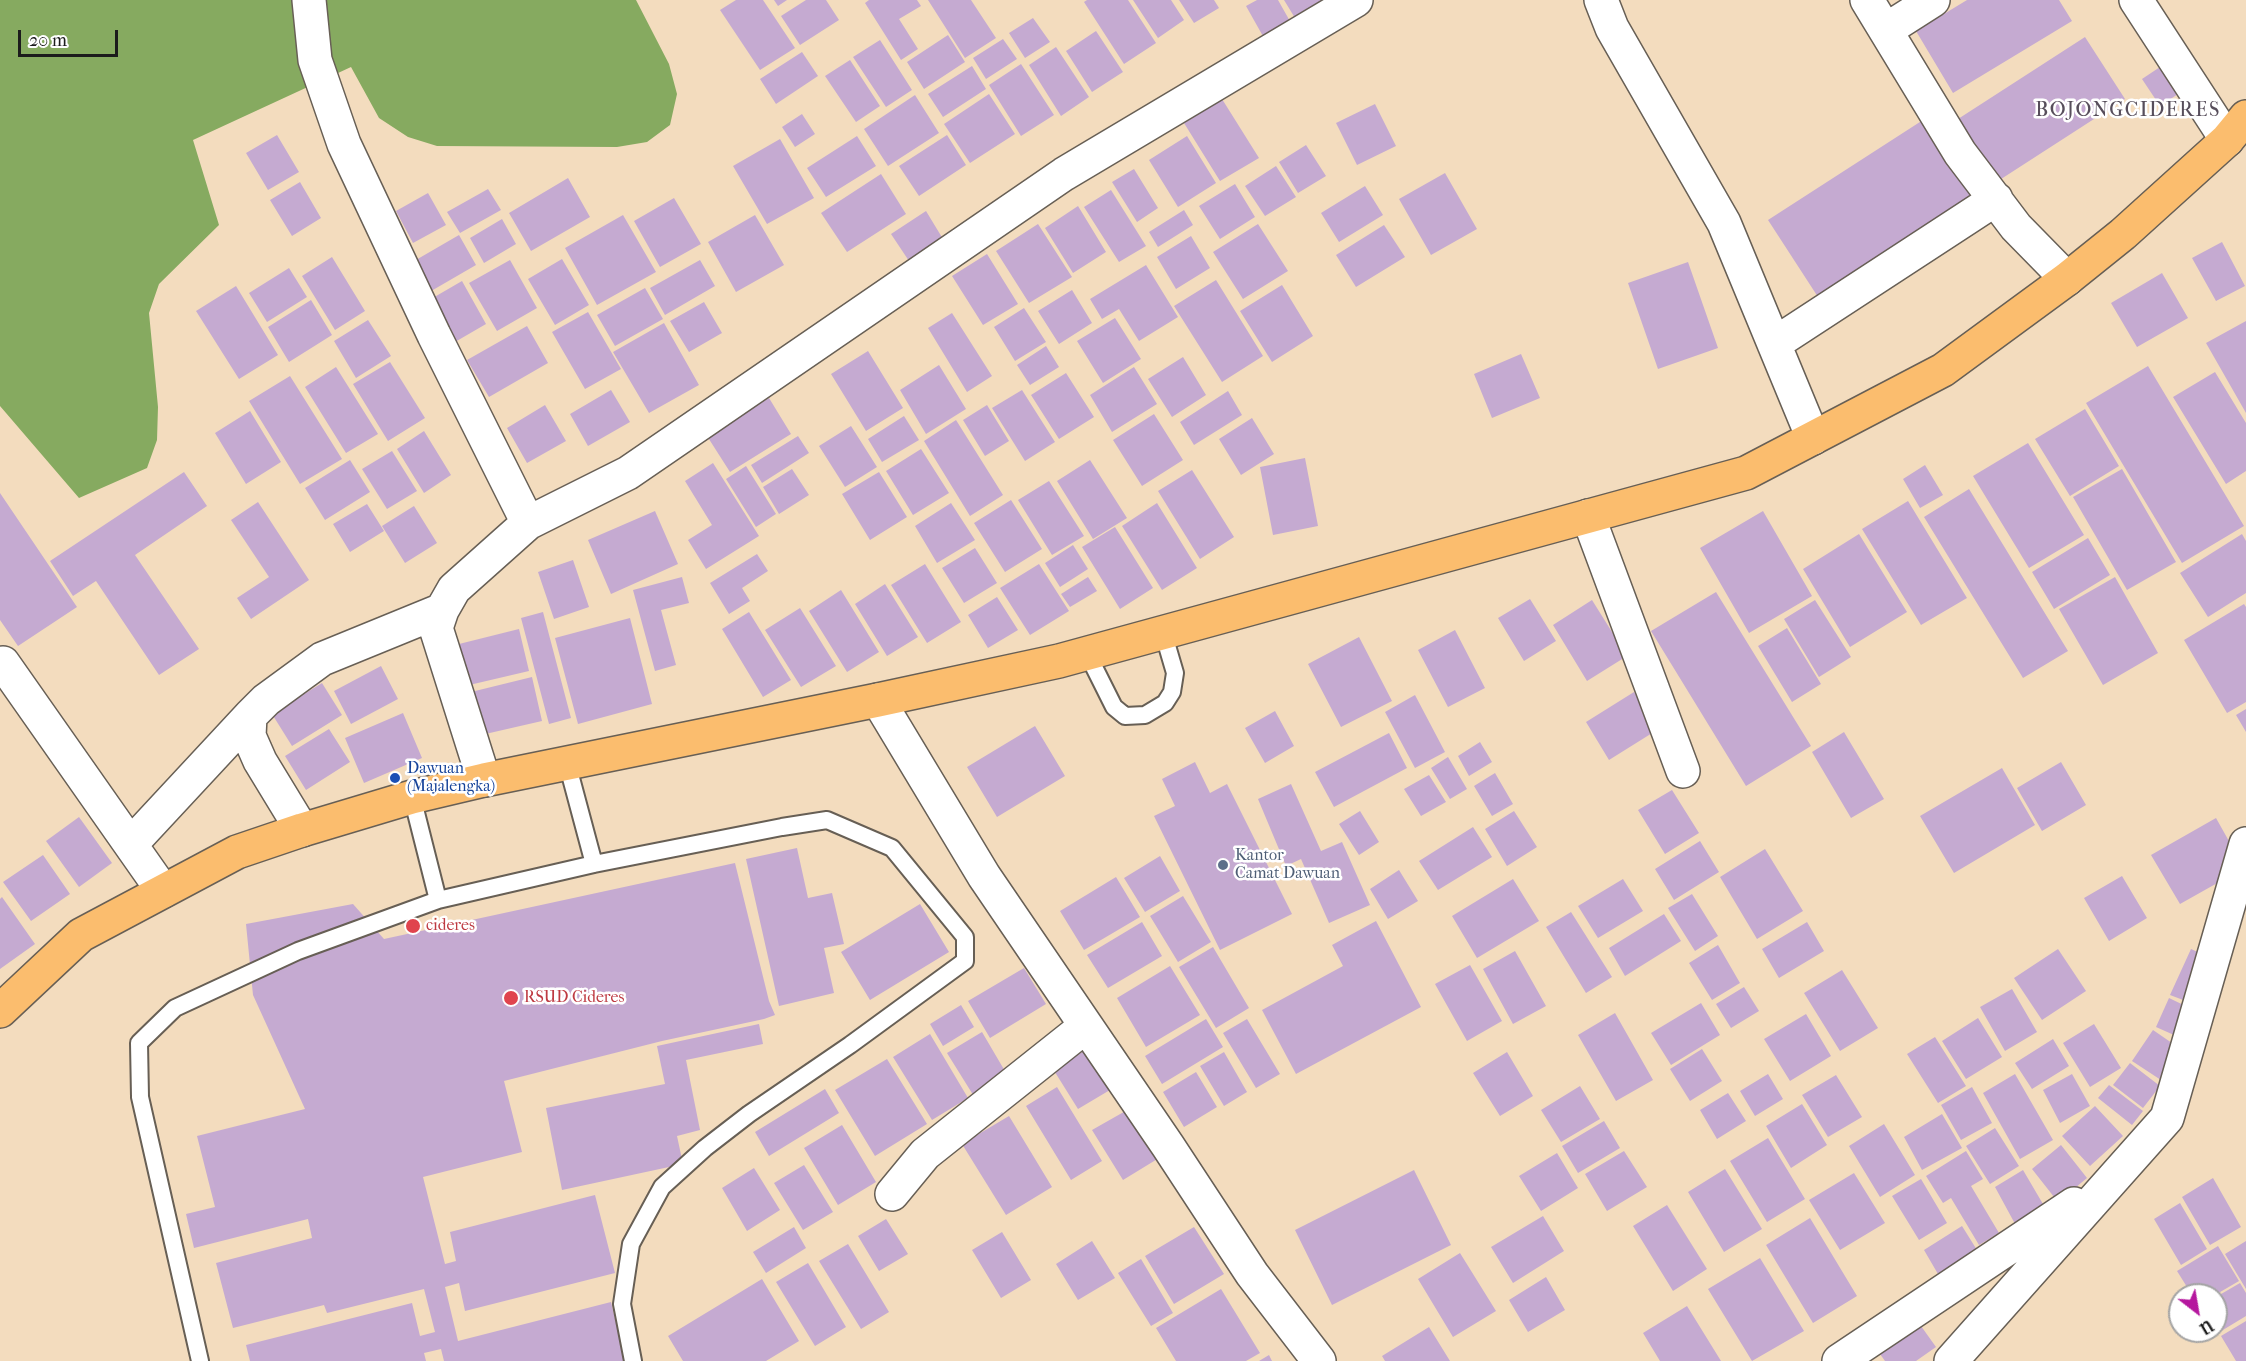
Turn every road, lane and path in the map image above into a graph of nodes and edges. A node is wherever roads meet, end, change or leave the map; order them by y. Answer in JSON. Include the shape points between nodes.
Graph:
{"nodes":[{"id":1,"x":309,"y":0,"type":"edge"},
{"id":2,"x":1356,"y":0,"type":"edge"},
{"id":3,"x":1601,"y":0,"type":"edge"},
{"id":4,"x":1867,"y":0,"type":"edge"},
{"id":5,"x":1933,"y":0,"type":"edge"},
{"id":6,"x":2136,"y":0,"type":"edge"},
{"id":7,"x":1886,"y":30,"type":"junction"},
{"id":8,"x":2236,"y":128,"type":"edge"},
{"id":9,"x":1996,"y":200,"type":"junction"},
{"id":10,"x":2067,"y":279,"type":"junction"},
{"id":11,"x":1774,"y":344,"type":"junction"},
{"id":12,"x":1813,"y":438,"type":"junction"},
{"id":13,"x":1588,"y":516,"type":"junction"},
{"id":14,"x":528,"y":523,"type":"junction"},
{"id":15,"x":442,"y":610,"type":"junction"},
{"id":16,"x":1163,"y":632,"type":"junction"},
{"id":17,"x":1087,"y":653,"type":"junction"},
{"id":18,"x":3,"y":663,"type":"dead end"},
{"id":19,"x":878,"y":700,"type":"junction"},
{"id":20,"x":250,"y":716,"type":"junction"},
{"id":21,"x":567,"y":763,"type":"junction"},
{"id":22,"x":1683,"y":771,"type":"dead end"},
{"id":23,"x":484,"y":780,"type":"junction"},
{"id":24,"x":412,"y":797,"type":"junction"},
{"id":25,"x":302,"y":830,"type":"junction"},
{"id":26,"x":131,"y":844,"type":"junction"},
{"id":27,"x":2246,"y":844,"type":"edge"},
{"id":28,"x":594,"y":864,"type":"junction"},
{"id":29,"x":164,"y":891,"type":"junction"},
{"id":30,"x":438,"y":900,"type":"junction"},
{"id":31,"x":0,"y":1011,"type":"edge"},
{"id":32,"x":1086,"y":1026,"type":"junction"},
{"id":33,"x":2114,"y":1178,"type":"junction"},
{"id":34,"x":892,"y":1194,"type":"dead end"},
{"id":35,"x":200,"y":1361,"type":"edge"},
{"id":36,"x":633,"y":1361,"type":"edge"},
{"id":37,"x":1319,"y":1361,"type":"edge"},
{"id":38,"x":1839,"y":1361,"type":"edge"},
{"id":39,"x":1951,"y":1361,"type":"edge"}],
"edges":[{"from":1,"to":14,"type":"street","via":[[315,60],[344,144]]},
{"from":2,"to":14,"type":"street","via":[[1064,174],[628,473]]},
{"from":3,"to":11,"type":"street","via":[[1612,28],[1724,223]]},
{"from":4,"to":7,"type":"street"},
{"from":5,"to":7,"type":"street"},
{"from":6,"to":8,"type":"street"},
{"from":7,"to":9,"type":"street","via":[[1960,153]]},
{"from":8,"to":10,"type":"highway","via":[[2123,234]]},
{"from":9,"to":10,"type":"street","via":[[2016,227]]},
{"from":9,"to":11,"type":"street"},
{"from":10,"to":12,"type":"highway","via":[[1943,370]]},
{"from":11,"to":12,"type":"street"},
{"from":12,"to":13,"type":"highway","via":[[1746,473]]},
{"from":13,"to":16,"type":"highway"},
{"from":13,"to":22,"type":"street"},
{"from":14,"to":15,"type":"street","via":[[454,589]]},
{"from":15,"to":20,"type":"street","via":[[322,659]]},
{"from":15,"to":23,"type":"street","via":[[436,628]]},
{"from":16,"to":17,"type":"highway"},
{"from":16,"to":17,"type":"lane","via":[[1175,673],[1172,693],[1165,703],[1145,715],[1125,716],[1114,707]]},
{"from":17,"to":19,"type":"highway"},
{"from":18,"to":26,"type":"street"},
{"from":19,"to":21,"type":"highway"},
{"from":19,"to":32,"type":"street","via":[[984,876]]},
{"from":20,"to":25,"type":"street","via":[[249,736],[256,753]]},
{"from":20,"to":26,"type":"street"},
{"from":21,"to":23,"type":"highway"},
{"from":21,"to":28,"type":"lane"},
{"from":23,"to":24,"type":"highway"},
{"from":24,"to":25,"type":"highway"},
{"from":24,"to":30,"type":"lane"},
{"from":25,"to":29,"type":"highway","via":[[237,852]]},
{"from":26,"to":29,"type":"street"},
{"from":27,"to":33,"type":"street","via":[[2167,1118]]},
{"from":28,"to":30,"type":"lane"},
{"from":28,"to":36,"type":"lane","via":[[826,820],[892,848],[965,937],[966,961],[749,1114],[662,1187],[631,1244],[622,1304]]},
{"from":29,"to":31,"type":"highway","via":[[81,935]]},
{"from":30,"to":35,"type":"lane","via":[[298,951],[175,1008],[139,1042],[140,1097]]},
{"from":32,"to":34,"type":"street","via":[[925,1154]]},
{"from":32,"to":37,"type":"street","via":[[1252,1274]]},
{"from":33,"to":38,"type":"street"},
{"from":33,"to":39,"type":"street"}]}
